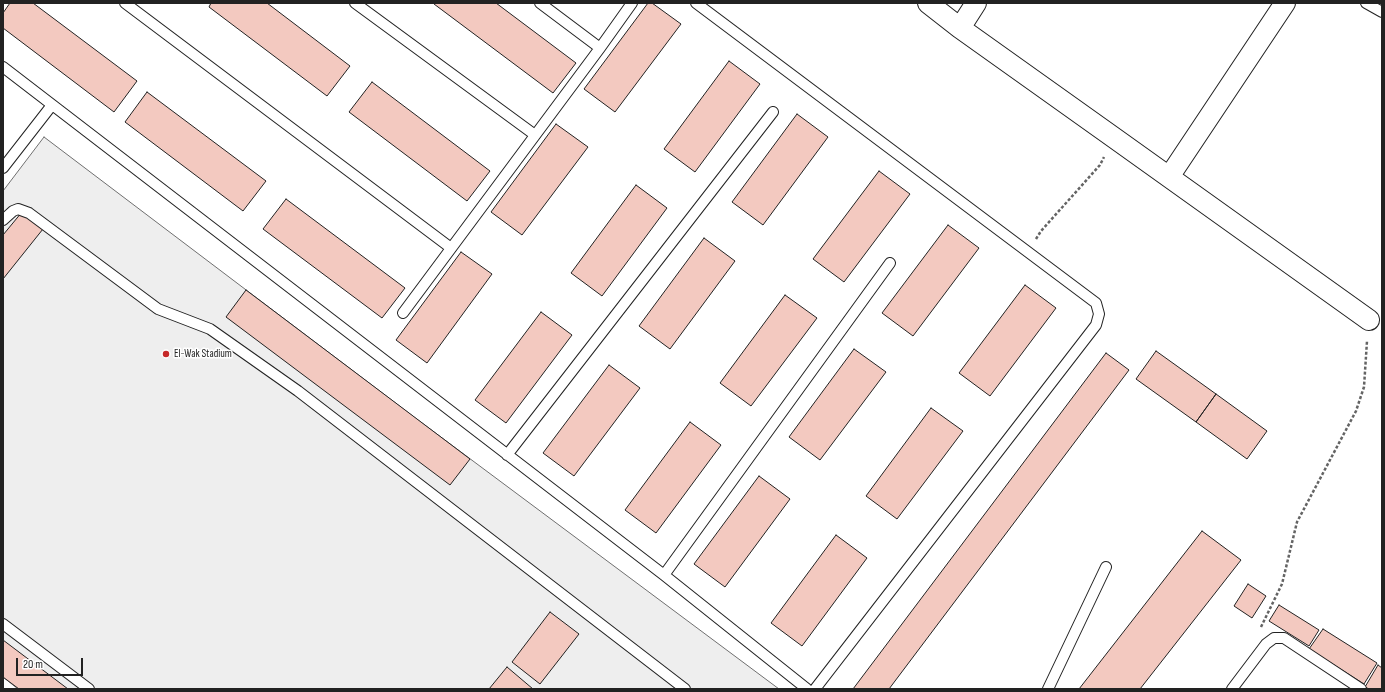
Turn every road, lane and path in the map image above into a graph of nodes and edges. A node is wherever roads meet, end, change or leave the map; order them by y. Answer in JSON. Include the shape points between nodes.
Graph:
{"nodes":[{"id":1,"x":125,"y":3,"type":"edge"},
{"id":2,"x":355,"y":3,"type":"edge"},
{"id":3,"x":540,"y":3,"type":"edge"},
{"id":4,"x":632,"y":3,"type":"edge"},
{"id":5,"x":696,"y":3,"type":"edge"},
{"id":6,"x":928,"y":3,"type":"edge"},
{"id":7,"x":976,"y":3,"type":"edge"},
{"id":8,"x":1285,"y":3,"type":"edge"},
{"id":9,"x":1366,"y":3,"type":"edge"},
{"id":10,"x":1382,"y":12,"type":"edge"},
{"id":11,"x":960,"y":28,"type":"junction"},
{"id":12,"x":600,"y":48,"type":"junction"},
{"id":13,"x":3,"y":67,"type":"edge"},
{"id":14,"x":52,"y":105,"type":"junction"},
{"id":15,"x":773,"y":112,"type":"dead end"},
{"id":16,"x":535,"y":135,"type":"junction"},
{"id":17,"x":1113,"y":137,"type":"junction"},
{"id":18,"x":3,"y":168,"type":"edge"},
{"id":19,"x":1169,"y":177,"type":"junction"},
{"id":20,"x":3,"y":220,"type":"edge"},
{"id":21,"x":451,"y":248,"type":"junction"},
{"id":22,"x":1028,"y":252,"type":"junction"},
{"id":23,"x":890,"y":263,"type":"dead end"},
{"id":24,"x":403,"y":313,"type":"dead end"},
{"id":25,"x":1369,"y":320,"type":"joint"},
{"id":26,"x":507,"y":455,"type":"junction"},
{"id":27,"x":1106,"y":566,"type":"dead end"},
{"id":28,"x":664,"y":575,"type":"junction"},
{"id":29,"x":3,"y":624,"type":"edge"},
{"id":30,"x":1266,"y":644,"type":"junction"},
{"id":31,"x":89,"y":689,"type":"edge"},
{"id":32,"x":685,"y":689,"type":"edge"},
{"id":33,"x":807,"y":689,"type":"edge"},
{"id":34,"x":815,"y":689,"type":"edge"},
{"id":35,"x":1048,"y":689,"type":"edge"},
{"id":36,"x":1232,"y":689,"type":"edge"},
{"id":37,"x":1361,"y":689,"type":"edge"}],
"edges":[{"from":1,"to":21,"type":"lane"},
{"from":2,"to":16,"type":"lane"},
{"from":3,"to":12,"type":"lane"},
{"from":4,"to":12,"type":"lane"},
{"from":5,"to":22,"type":"lane"},
{"from":6,"to":11,"type":"street"},
{"from":7,"to":11,"type":"street"},
{"from":8,"to":19,"type":"street"},
{"from":9,"to":10,"type":"lane"},
{"from":11,"to":17,"type":"street"},
{"from":12,"to":16,"type":"lane"},
{"from":13,"to":14,"type":"lane"},
{"from":14,"to":18,"type":"lane"},
{"from":14,"to":26,"type":"lane"},
{"from":15,"to":26,"type":"lane"},
{"from":16,"to":21,"type":"lane"},
{"from":17,"to":19,"type":"street"},
{"from":17,"to":22,"type":"path","via":[[1100,165],[1041,231]]},
{"from":19,"to":25,"type":"street"},
{"from":20,"to":32,"type":"lane","via":[[18,209],[28,213],[158,309],[210,329],[298,391]]},
{"from":21,"to":24,"type":"lane"},
{"from":22,"to":34,"type":"lane","via":[[1096,303],[1100,314],[1096,325]]},
{"from":23,"to":28,"type":"lane"},
{"from":25,"to":30,"type":"path","via":[[1364,387],[1356,411],[1297,522],[1282,584],[1261,626]]},
{"from":26,"to":28,"type":"lane"},
{"from":27,"to":35,"type":"lane"},
{"from":28,"to":33,"type":"lane"},
{"from":29,"to":31,"type":"lane"},
{"from":30,"to":36,"type":"lane"},
{"from":30,"to":37,"type":"lane","via":[[1274,638],[1284,638]]}]}
